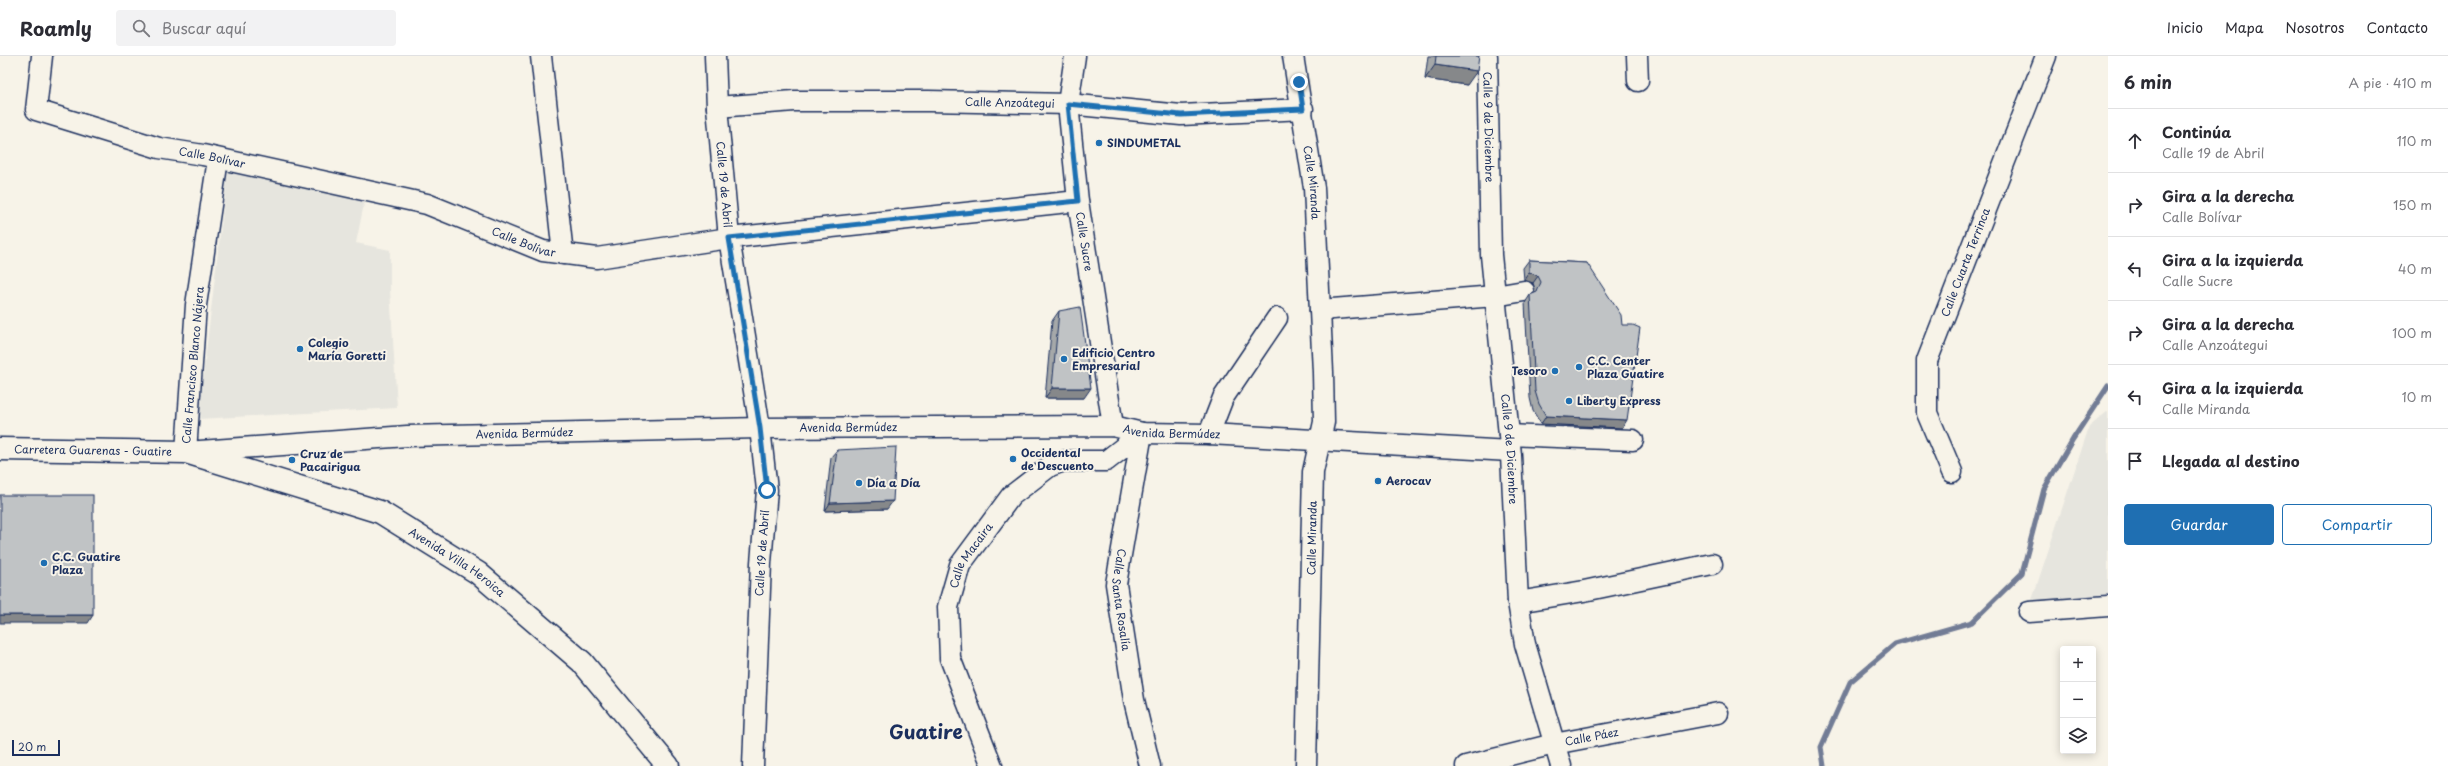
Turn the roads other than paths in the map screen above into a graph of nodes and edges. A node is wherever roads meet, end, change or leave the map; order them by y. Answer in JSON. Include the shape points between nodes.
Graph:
{"nodes":[{"id":1,"x":42,"y":56,"type":"edge"},
{"id":2,"x":541,"y":56,"type":"edge"},
{"id":3,"x":715,"y":56,"type":"edge"},
{"id":4,"x":1075,"y":56,"type":"edge"},
{"id":5,"x":1293,"y":56,"type":"edge"},
{"id":6,"x":1487,"y":56,"type":"edge"},
{"id":7,"x":1637,"y":56,"type":"edge"},
{"id":8,"x":2046,"y":56,"type":"edge"},
{"id":9,"x":1638,"y":82,"type":"dead end"},
{"id":10,"x":1068,"y":104,"type":"junction"},
{"id":11,"x":717,"y":107,"type":"junction"},
{"id":12,"x":1303,"y":109,"type":"junction"},
{"id":13,"x":211,"y":157,"type":"junction"},
{"id":14,"x":1078,"y":201,"type":"junction"},
{"id":15,"x":729,"y":238,"type":"junction"},
{"id":16,"x":564,"y":254,"type":"junction"},
{"id":17,"x":1524,"y":291,"type":"dead end"},
{"id":18,"x":1495,"y":296,"type":"junction"},
{"id":19,"x":1320,"y":310,"type":"junction"},
{"id":20,"x":1277,"y":318,"type":"dead end"},
{"id":21,"x":1113,"y":426,"type":"junction"},
{"id":22,"x":760,"y":428,"type":"junction"},
{"id":23,"x":1142,"y":433,"type":"junction"},
{"id":24,"x":1210,"y":434,"type":"junction"},
{"id":25,"x":1633,"y":440,"type":"dead end"},
{"id":26,"x":1320,"y":441,"type":"junction"},
{"id":27,"x":1510,"y":443,"type":"junction"},
{"id":28,"x":0,"y":449,"type":"edge"},
{"id":29,"x":186,"y":452,"type":"junction"},
{"id":30,"x":1952,"y":472,"type":"dead end"},
{"id":31,"x":1712,"y":564,"type":"dead end"},
{"id":32,"x":1518,"y":602,"type":"junction"},
{"id":33,"x":2108,"y":606,"type":"edge"},
{"id":34,"x":2030,"y":612,"type":"dead end"},
{"id":35,"x":1718,"y":713,"type":"dead end"},
{"id":36,"x":1554,"y":744,"type":"junction"},
{"id":37,"x":668,"y":766,"type":"edge"},
{"id":38,"x":753,"y":766,"type":"edge"},
{"id":39,"x":992,"y":766,"type":"edge"},
{"id":40,"x":1150,"y":766,"type":"edge"},
{"id":41,"x":1306,"y":766,"type":"edge"},
{"id":42,"x":1466,"y":766,"type":"edge"},
{"id":43,"x":1561,"y":766,"type":"edge"}],
"edges":[{"from":1,"to":13,"type":"street","name":"Calle Bolívar","via":[[36,110],[159,148]]},
{"from":2,"to":16,"type":"street"},
{"from":3,"to":11,"type":"street","name":"Calle 19 de Abril"},
{"from":4,"to":10,"type":"street","name":"Calle Sucre"},
{"from":5,"to":12,"type":"street","name":"Calle Miranda"},
{"from":6,"to":18,"type":"street","name":"Calle 9 de Diciembre","via":[[1491,255]]},
{"from":7,"to":9,"type":"street"},
{"from":8,"to":30,"type":"street","name":"Calle Cuarta Terrinca","via":[[1927,361],[1927,413]]},
{"from":10,"to":11,"type":"street","name":"Calle Anzoátegui","via":[[794,101]]},
{"from":10,"to":12,"type":"street","name":"Calle Anzoátegui","via":[[1181,115]]},
{"from":10,"to":14,"type":"street","name":"Calle Sucre"},
{"from":11,"to":15,"type":"street","name":"Calle 19 de Abril"},
{"from":12,"to":19,"type":"street","name":"Calle Miranda","via":[[1314,188]]},
{"from":13,"to":16,"type":"street","name":"Calle Bolívar","via":[[427,204],[543,251]]},
{"from":13,"to":29,"type":"street","name":"Calle Francisco Blanco Nájera","via":[[196,305]]},
{"from":14,"to":15,"type":"street","name":"Calle Bolívar"},
{"from":14,"to":21,"type":"street","name":"Calle Sucre"},
{"from":15,"to":16,"type":"street","name":"Calle Bolívar","via":[[598,258]]},
{"from":15,"to":22,"type":"street","name":"Calle 19 de Abril"},
{"from":17,"to":18,"type":"street"},
{"from":18,"to":19,"type":"street"},
{"from":18,"to":27,"type":"street","name":"Calle 9 de Diciembre"},
{"from":19,"to":26,"type":"street","name":"Calle Miranda","via":[[1324,422]]},
{"from":20,"to":24,"type":"street","via":[[1223,398]]},
{"from":21,"to":22,"type":"street","name":"Avenida Bermúdez"},
{"from":21,"to":23,"type":"street","name":"Avenida Bermúdez"},
{"from":22,"to":29,"type":"street","name":"Avenida Bermúdez","via":[[406,436]]},
{"from":22,"to":38,"type":"street","name":"Calle 19 de Abril","via":[[767,490],[761,563]]},
{"from":23,"to":24,"type":"street","name":"Avenida Bermúdez"},
{"from":23,"to":39,"type":"street","name":"Calle Macaira","via":[[1106,461],[1064,461],[1044,470],[1011,496],[960,565],[948,607],[950,658]]},
{"from":23,"to":40,"type":"street","name":"Calle Santa Rosalía","via":[[1116,584],[1134,700]]},
{"from":24,"to":26,"type":"street","name":"Avenida Bermúdez"},
{"from":25,"to":27,"type":"street","name":"Avenida Bermúdez"},
{"from":26,"to":27,"type":"street","name":"Avenida Bermúdez"},
{"from":26,"to":41,"type":"street","name":"Calle Miranda","via":[[1314,472]]},
{"from":27,"to":32,"type":"street","name":"Calle 9 de Diciembre"},
{"from":28,"to":29,"type":"main road","name":"Carretera Guarenas - Guatire"},
{"from":29,"to":37,"type":"main road","name":"Avenida Villa Heroica","via":[[380,512],[478,573],[582,662]]},
{"from":31,"to":32,"type":"street"},
{"from":32,"to":36,"type":"street","name":"Calle 9 de Diciembre","via":[[1525,644]]},
{"from":33,"to":34,"type":"street"},
{"from":35,"to":36,"type":"street","name":"Calle Páez"},
{"from":36,"to":42,"type":"street","name":"Calle Páez"},
{"from":36,"to":43,"type":"street","name":"Calle 9 de Diciembre"}]}
